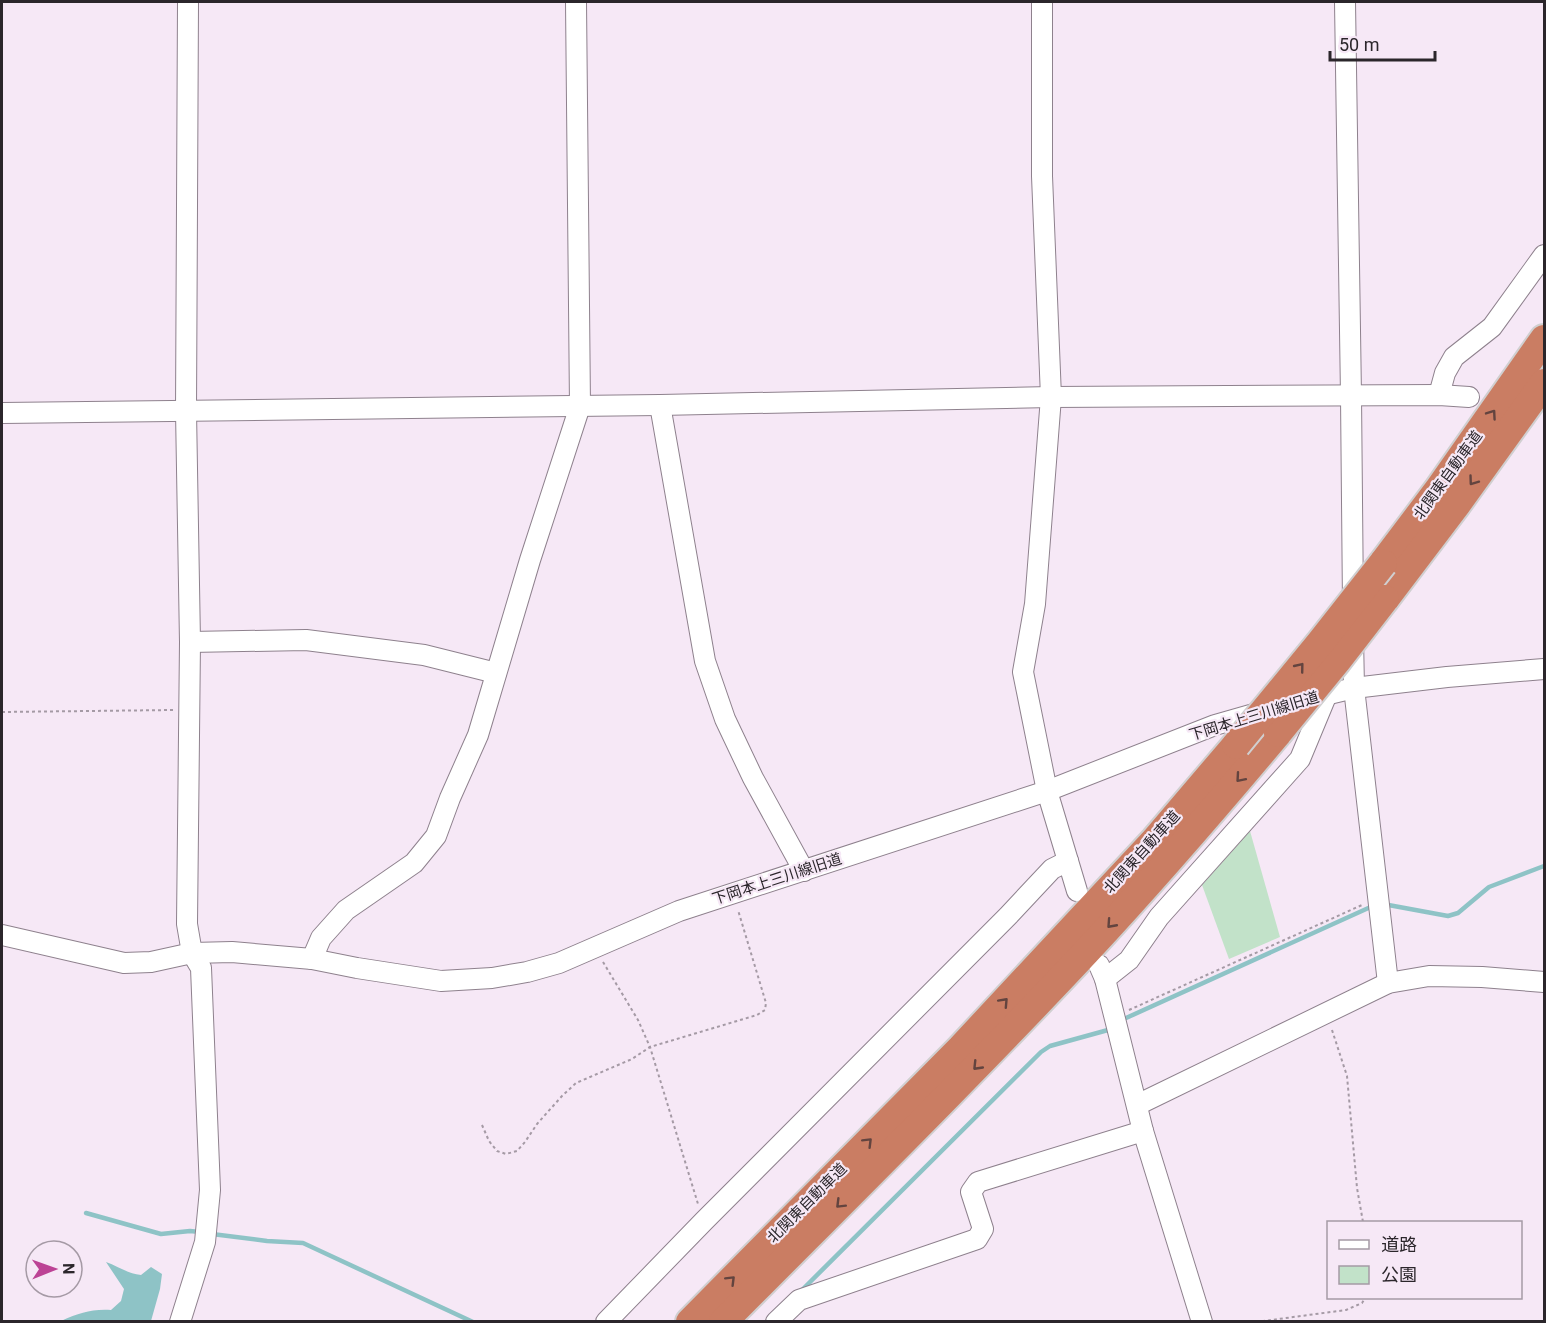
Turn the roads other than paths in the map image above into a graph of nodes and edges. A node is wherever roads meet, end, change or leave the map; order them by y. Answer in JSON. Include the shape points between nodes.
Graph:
{"nodes":[{"id":1,"x":188,"y":2,"type":"edge"},
{"id":2,"x":576,"y":2,"type":"edge"},
{"id":3,"x":1042,"y":2,"type":"edge"},
{"id":4,"x":1344,"y":2,"type":"edge"},
{"id":5,"x":1545,"y":255,"type":"edge"},
{"id":6,"x":1545,"y":339,"type":"edge"},
{"id":7,"x":1545,"y":383,"type":"edge"},
{"id":8,"x":1439,"y":395,"type":"junction"},
{"id":9,"x":1351,"y":396,"type":"junction"},
{"id":10,"x":1051,"y":397,"type":"junction"},
{"id":11,"x":1469,"y":397,"type":"dead end"},
{"id":12,"x":660,"y":405,"type":"junction"},
{"id":13,"x":580,"y":406,"type":"junction"},
{"id":14,"x":186,"y":411,"type":"junction"},
{"id":15,"x":2,"y":413,"type":"edge"},
{"id":16,"x":190,"y":642,"type":"junction"},
{"id":17,"x":1545,"y":669,"type":"edge"},
{"id":18,"x":496,"y":673,"type":"junction"},
{"id":19,"x":1353,"y":688,"type":"junction"},
{"id":20,"x":1327,"y":694,"type":"junction"},
{"id":21,"x":1047,"y":791,"type":"junction"},
{"id":22,"x":1068,"y":861,"type":"junction"},
{"id":23,"x":804,"y":871,"type":"junction"},
{"id":24,"x":1077,"y":891,"type":"dead end"},
{"id":25,"x":2,"y":935,"type":"edge"},
{"id":26,"x":192,"y":953,"type":"junction"},
{"id":27,"x":312,"y":959,"type":"junction"},
{"id":28,"x":1545,"y":982,"type":"edge"},
{"id":29,"x":1388,"y":983,"type":"junction"},
{"id":30,"x":1137,"y":1105,"type":"junction"},
{"id":31,"x":1143,"y":1131,"type":"junction"},
{"id":32,"x":180,"y":1322,"type":"edge"},
{"id":33,"x":606,"y":1322,"type":"edge"},
{"id":34,"x":690,"y":1322,"type":"edge"},
{"id":35,"x":723,"y":1322,"type":"edge"},
{"id":36,"x":776,"y":1322,"type":"edge"},
{"id":37,"x":1202,"y":1322,"type":"edge"}],
"edges":[{"from":1,"to":14,"type":"street"},
{"from":2,"to":13,"type":"street"},
{"from":3,"to":10,"type":"street","via":[[1042,176]]},
{"from":4,"to":9,"type":"street"},
{"from":5,"to":8,"type":"street","via":[[1492,327],[1454,357]]},
{"from":34,"to":6,"type":"highway","name":"北関東自動車道","one_way":true,"bridge":true,"via":[[969,1040],[1155,840],[1314,651],[1438,490]]},
{"from":7,"to":35,"type":"highway","name":"北関東自動車道","one_way":true,"bridge":true,"via":[[1337,661],[1173,855],[975,1069]]},
{"from":8,"to":9,"type":"street"},
{"from":8,"to":11,"type":"street"},
{"from":9,"to":10,"type":"street"},
{"from":9,"to":19,"type":"street"},
{"from":10,"to":12,"type":"street"},
{"from":10,"to":21,"type":"street","via":[[1035,604],[1023,672]]},
{"from":12,"to":13,"type":"street"},
{"from":12,"to":23,"type":"street","via":[[705,661],[729,729]]},
{"from":13,"to":14,"type":"street"},
{"from":13,"to":18,"type":"street"},
{"from":14,"to":15,"type":"street"},
{"from":14,"to":16,"type":"street"},
{"from":16,"to":18,"type":"street","via":[[306,640],[424,655]]},
{"from":16,"to":26,"type":"street","via":[[187,924]]},
{"from":17,"to":19,"type":"street","name":"下岡本上三川線旧道"},
{"from":18,"to":27,"type":"street","via":[[478,735],[436,836],[414,863],[346,910],[321,938]]},
{"from":19,"to":20,"type":"street","name":"下岡本上三川線旧道"},
{"from":19,"to":29,"type":"street"},
{"from":20,"to":21,"type":"street","name":"下岡本上三川線旧道","via":[[1215,725]]},
{"from":20,"to":30,"type":"street","via":[[1300,759],[1159,917],[1129,960],[1102,972]]},
{"from":21,"to":22,"type":"street"},
{"from":21,"to":23,"type":"street","name":"下岡本上三川線旧道"},
{"from":22,"to":24,"type":"street"},
{"from":22,"to":33,"type":"street","via":[[1052,868]]},
{"from":23,"to":27,"type":"street","name":"下岡本上三川線旧道","via":[[679,911],[559,963],[527,972],[441,981]]},
{"from":25,"to":26,"type":"street","name":"下岡本上三川線旧道","via":[[124,963]]},
{"from":26,"to":27,"type":"street","name":"下岡本上三川線旧道","via":[[232,951]]},
{"from":26,"to":32,"type":"street","via":[[201,968],[210,1190],[205,1242]]},
{"from":28,"to":29,"type":"street","via":[[1429,976]]},
{"from":29,"to":30,"type":"street"},
{"from":30,"to":31,"type":"street"},
{"from":31,"to":36,"type":"street","via":[[978,1182],[971,1192],[983,1229],[977,1239],[799,1300]]},
{"from":31,"to":37,"type":"street"}]}
